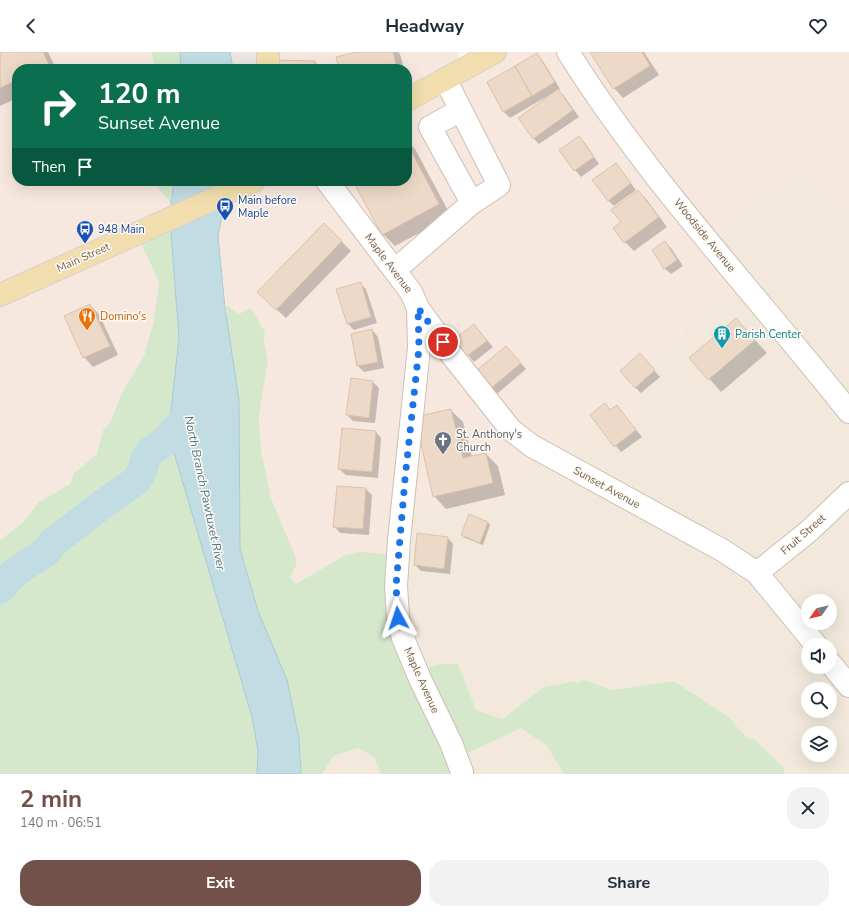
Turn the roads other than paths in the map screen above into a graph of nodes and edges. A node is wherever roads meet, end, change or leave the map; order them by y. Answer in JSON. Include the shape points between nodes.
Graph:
{"nodes":[{"id":1,"x":268,"y":52,"type":"edge"},
{"id":2,"x":495,"y":52,"type":"edge"},
{"id":3,"x":568,"y":52,"type":"edge"},
{"id":4,"x":461,"y":60,"type":"edge"},
{"id":5,"x":268,"y":64,"type":"edge"},
{"id":6,"x":445,"y":79,"type":"junction"},
{"id":7,"x":412,"y":97,"type":"edge"},
{"id":8,"x":461,"y":110,"type":"junction"},
{"id":9,"x":244,"y":186,"type":"edge"},
{"id":10,"x":331,"y":186,"type":"edge"},
{"id":11,"x":472,"y":203,"type":"junction"},
{"id":12,"x":395,"y":270,"type":"junction"},
{"id":13,"x":0,"y":295,"type":"edge"},
{"id":14,"x":418,"y":308,"type":"junction"},
{"id":15,"x":849,"y":412,"type":"edge"},
{"id":16,"x":849,"y":493,"type":"edge"},
{"id":17,"x":757,"y":573,"type":"junction"},
{"id":18,"x":810,"y":638,"type":"edge"},
{"id":19,"x":837,"y":671,"type":"edge"},
{"id":20,"x":849,"y":686,"type":"edge"},
{"id":21,"x":463,"y":773,"type":"edge"}],
"edges":[{"from":1,"to":5,"type":"main road"},
{"from":2,"to":4,"type":"main road"},
{"from":3,"to":15,"type":"street","name":"Woodside Avenue","via":[[647,165]]},
{"from":4,"to":6,"type":"main road"},
{"from":6,"to":7,"type":"main road"},
{"from":6,"to":8,"type":"street"},
{"from":8,"to":11,"type":"street","via":[[499,185]]},
{"from":8,"to":11,"type":"street","via":[[430,127]]},
{"from":9,"to":13,"type":"main road","name":"Main Street"},
{"from":10,"to":12,"type":"street","name":"Maple Avenue"},
{"from":11,"to":12,"type":"street"},
{"from":12,"to":14,"type":"street","name":"Maple Avenue","via":[[411,292]]},
{"from":14,"to":17,"type":"street","name":"Sunset Avenue","via":[[511,430],[532,446],[722,550]]},
{"from":14,"to":21,"type":"street","name":"Maple Avenue","via":[[419,348],[396,586],[398,615],[403,638]]},
{"from":16,"to":17,"type":"street","name":"Fruit Street","via":[[809,531]]},
{"from":17,"to":18,"type":"street","name":"Sunset Avenue"},
{"from":19,"to":20,"type":"street"}]}
